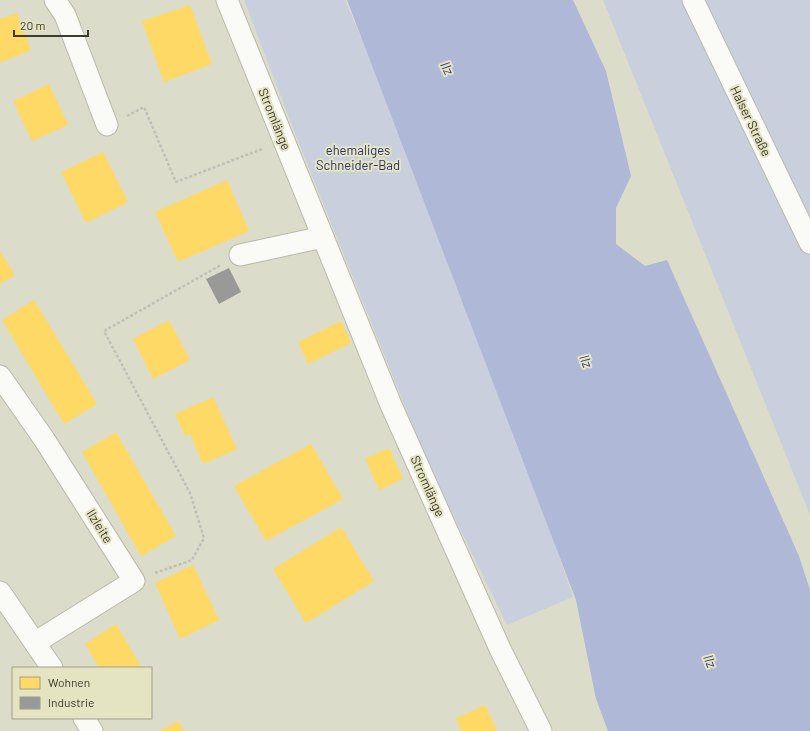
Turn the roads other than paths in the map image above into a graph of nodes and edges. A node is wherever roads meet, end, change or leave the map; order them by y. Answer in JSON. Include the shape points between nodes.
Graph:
{"nodes":[{"id":1,"x":55,"y":0,"type":"edge"},
{"id":2,"x":227,"y":0,"type":"edge"},
{"id":3,"x":693,"y":0,"type":"edge"},
{"id":4,"x":107,"y":125,"type":"dead end"},
{"id":5,"x":323,"y":237,"type":"junction"},
{"id":6,"x":810,"y":243,"type":"edge"},
{"id":7,"x":240,"y":255,"type":"road end"},
{"id":8,"x":0,"y":376,"type":"edge"},
{"id":9,"x":0,"y":592,"type":"edge"},
{"id":10,"x":36,"y":642,"type":"junction"},
{"id":11,"x":51,"y":667,"type":"edge"},
{"id":12,"x":85,"y":719,"type":"edge"},
{"id":13,"x":92,"y":731,"type":"edge"},
{"id":14,"x":541,"y":731,"type":"edge"}],
"edges":[{"from":1,"to":4,"type":"street","via":[[64,15]]},
{"from":2,"to":5,"type":"street","name":"Stromlänge"},
{"from":3,"to":6,"type":"street","name":"Halser Straße"},
{"from":5,"to":7,"type":"street"},
{"from":5,"to":14,"type":"street","name":"Stromlänge","via":[[391,405]]},
{"from":8,"to":10,"type":"street","name":"Ilzleite","via":[[44,439],[134,581]]},
{"from":9,"to":10,"type":"street"},
{"from":10,"to":11,"type":"street"},
{"from":12,"to":13,"type":"street"}]}
